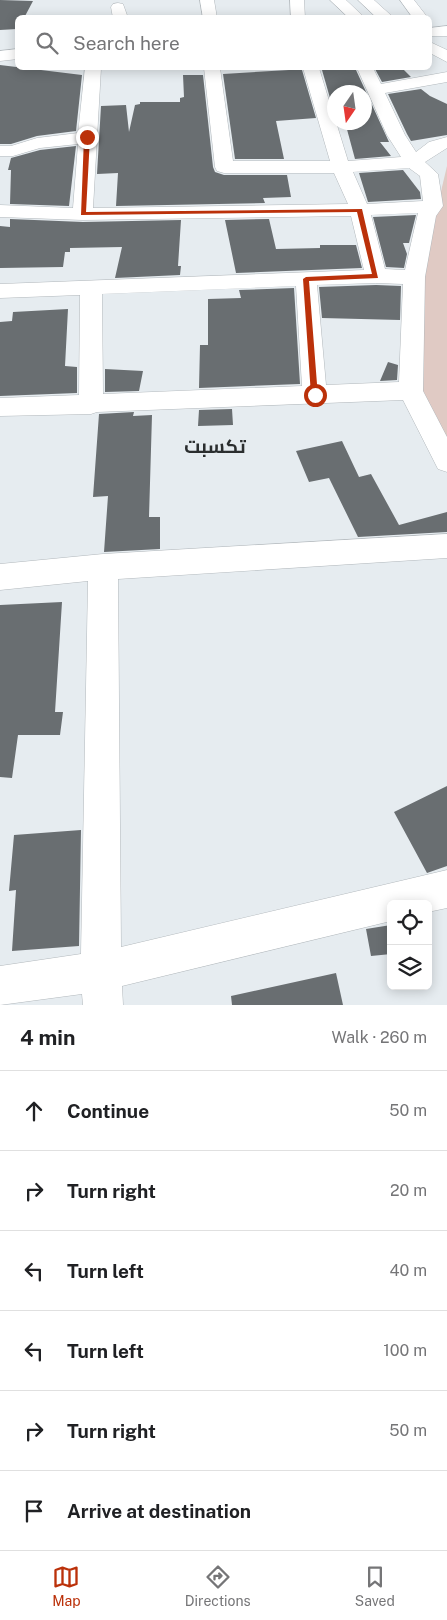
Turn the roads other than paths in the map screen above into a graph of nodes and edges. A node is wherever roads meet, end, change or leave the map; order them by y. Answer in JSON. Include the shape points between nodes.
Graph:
{"nodes":[{"id":1,"x":207,"y":0,"type":"edge"},
{"id":2,"x":297,"y":0,"type":"edge"},
{"id":3,"x":337,"y":0,"type":"edge"},
{"id":4,"x":365,"y":0,"type":"edge"},
{"id":5,"x":407,"y":0,"type":"edge"},
{"id":6,"x":210,"y":15,"type":"edge"},
{"id":7,"x":298,"y":15,"type":"edge"},
{"id":8,"x":354,"y":15,"type":"edge"},
{"id":9,"x":383,"y":15,"type":"edge"},
{"id":10,"x":419,"y":15,"type":"edge"},
{"id":11,"x":434,"y":34,"type":"edge"},
{"id":12,"x":15,"y":54,"type":"edge"},
{"id":13,"x":0,"y":56,"type":"edge"},
{"id":14,"x":447,"y":57,"type":"edge"},
{"id":15,"x":432,"y":64,"type":"edge"},
{"id":16,"x":93,"y":70,"type":"edge"},
{"id":17,"x":212,"y":70,"type":"edge"},
{"id":18,"x":312,"y":70,"type":"edge"},
{"id":19,"x":366,"y":70,"type":"edge"},
{"id":20,"x":447,"y":72,"type":"edge"},
{"id":21,"x":447,"y":77,"type":"edge"},
{"id":22,"x":375,"y":90,"type":"junction"},
{"id":23,"x":87,"y":137,"type":"junction"},
{"id":24,"x":447,"y":142,"type":"edge"},
{"id":25,"x":0,"y":152,"type":"edge"},
{"id":26,"x":413,"y":162,"type":"junction"},
{"id":27,"x":341,"y":167,"type":"junction"},
{"id":28,"x":433,"y":206,"type":"junction"},
{"id":29,"x":360,"y":210,"type":"junction"},
{"id":30,"x":0,"y":211,"type":"edge"},
{"id":31,"x":83,"y":214,"type":"junction"},
{"id":32,"x":376,"y":276,"type":"junction"},
{"id":33,"x":414,"y":277,"type":"junction"},
{"id":34,"x":306,"y":279,"type":"junction"},
{"id":35,"x":90,"y":286,"type":"junction"},
{"id":36,"x":0,"y":291,"type":"edge"},
{"id":37,"x":411,"y":391,"type":"junction"},
{"id":38,"x":315,"y":395,"type":"junction"},
{"id":39,"x":91,"y":405,"type":"junction"},
{"id":40,"x":0,"y":407,"type":"edge"},
{"id":41,"x":447,"y":462,"type":"edge"},
{"id":42,"x":447,"y":546,"type":"edge"},
{"id":43,"x":103,"y":567,"type":"junction"},
{"id":44,"x":0,"y":577,"type":"edge"},
{"id":45,"x":447,"y":889,"type":"edge"},
{"id":46,"x":0,"y":986,"type":"edge"},
{"id":47,"x":102,"y":988,"type":"edge"}],
"edges":[{"from":1,"to":6,"type":"street"},
{"from":2,"to":7,"type":"street"},
{"from":3,"to":8,"type":"street"},
{"from":4,"to":9,"type":"street"},
{"from":5,"to":10,"type":"street"},
{"from":11,"to":14,"type":"street"},
{"from":12,"to":13,"type":"street"},
{"from":15,"to":20,"type":"street"},
{"from":16,"to":23,"type":"street"},
{"from":17,"to":27,"type":"street","via":[[224,167]]},
{"from":18,"to":27,"type":"street"},
{"from":19,"to":22,"type":"street"},
{"from":21,"to":22,"type":"street"},
{"from":22,"to":26,"type":"street"},
{"from":23,"to":25,"type":"street","via":[[37,143]]},
{"from":23,"to":31,"type":"street"},
{"from":24,"to":26,"type":"street","via":[[435,146]]},
{"from":26,"to":27,"type":"street"},
{"from":26,"to":28,"type":"street","via":[[429,174]]},
{"from":27,"to":29,"type":"street"},
{"from":28,"to":29,"type":"street"},
{"from":28,"to":33,"type":"street","via":[[426,216]]},
{"from":29,"to":31,"type":"street"},
{"from":29,"to":32,"type":"street"},
{"from":30,"to":31,"type":"street"},
{"from":32,"to":33,"type":"street"},
{"from":32,"to":34,"type":"street"},
{"from":33,"to":37,"type":"street"},
{"from":34,"to":35,"type":"street"},
{"from":34,"to":38,"type":"street"},
{"from":35,"to":36,"type":"street"},
{"from":35,"to":39,"type":"street"},
{"from":37,"to":38,"type":"street"},
{"from":37,"to":41,"type":"street"},
{"from":38,"to":39,"type":"street"},
{"from":39,"to":40,"type":"street"},
{"from":42,"to":43,"type":"street"},
{"from":43,"to":44,"type":"street"},
{"from":43,"to":47,"type":"street"},
{"from":45,"to":47,"type":"street"},
{"from":46,"to":47,"type":"street"}]}
